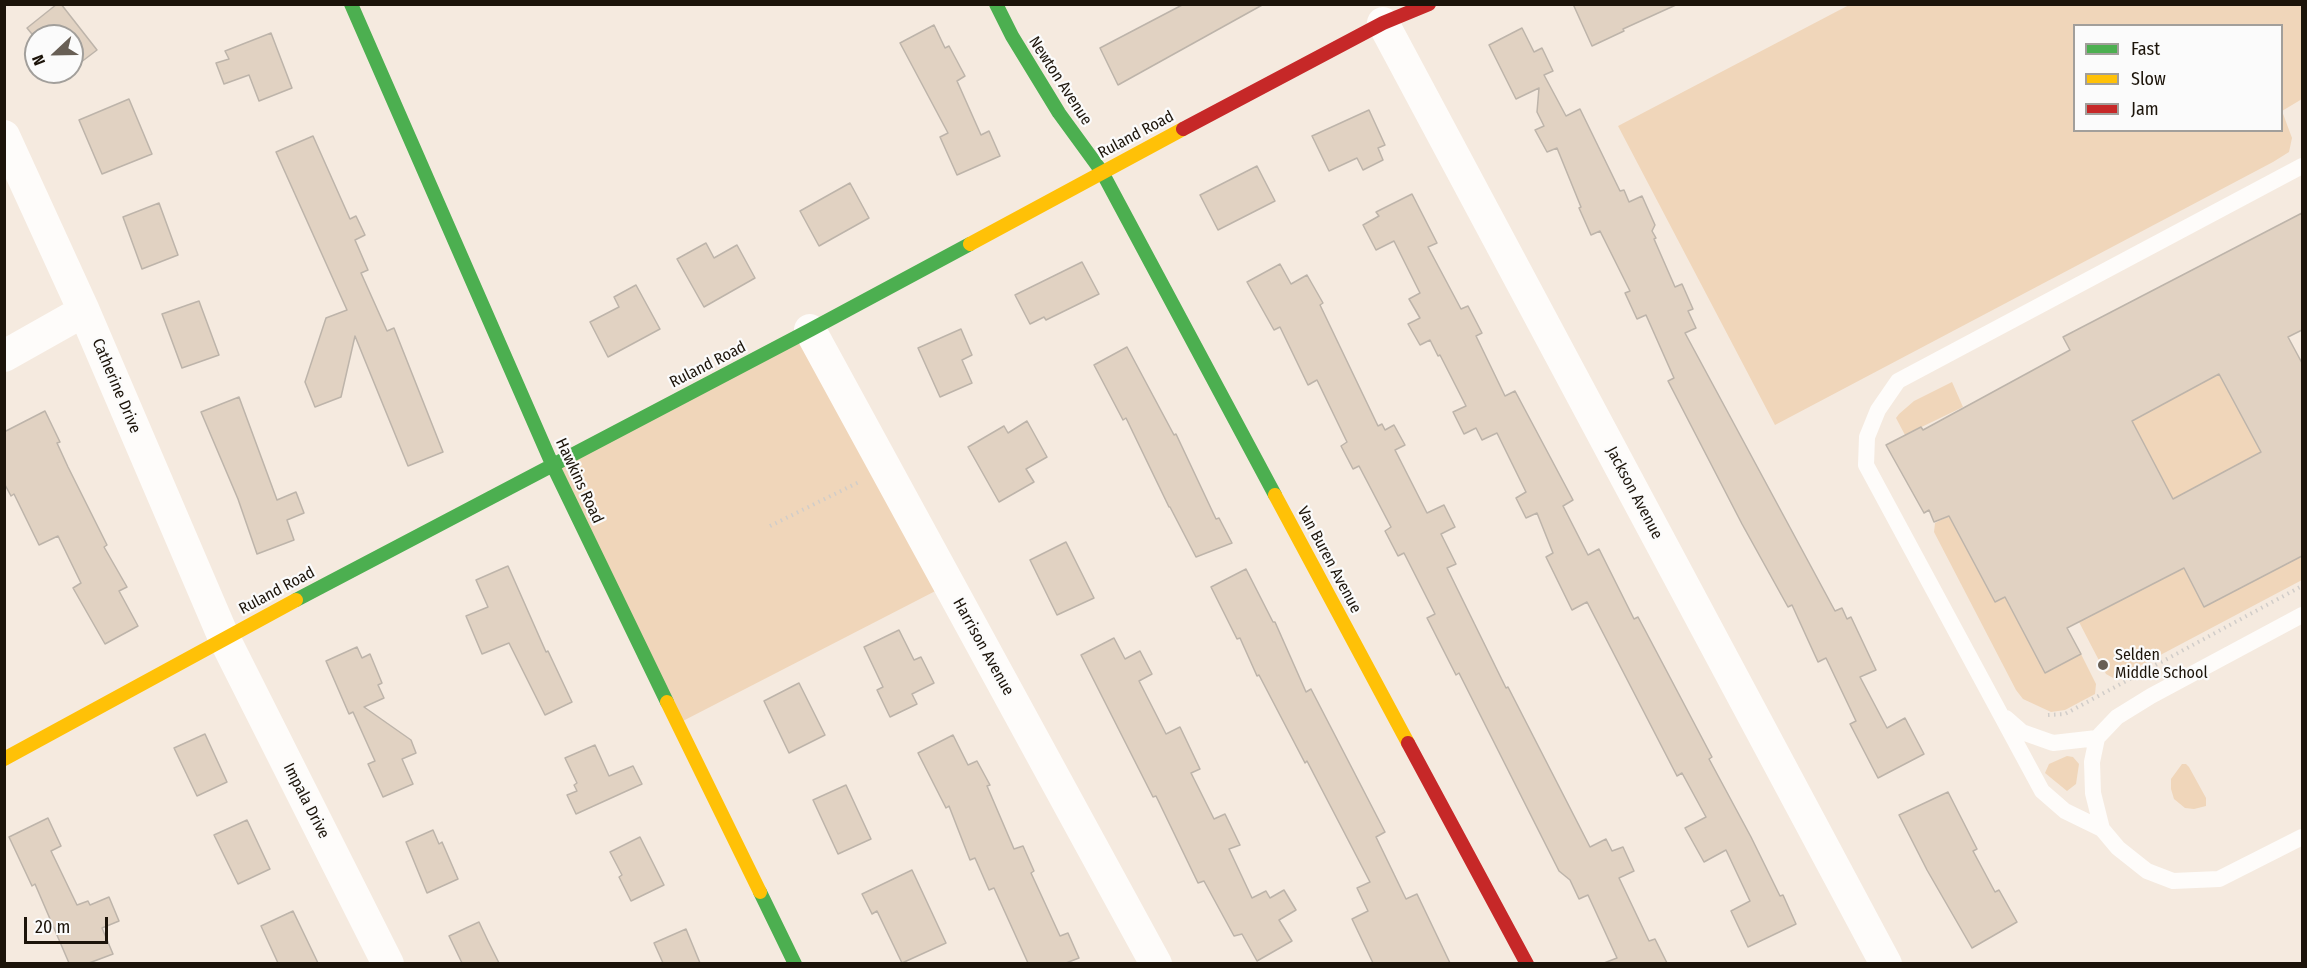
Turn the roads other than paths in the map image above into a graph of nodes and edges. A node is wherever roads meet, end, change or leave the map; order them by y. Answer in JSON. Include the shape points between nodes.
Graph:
{"nodes":[{"id":1,"x":351,"y":4,"type":"edge"},
{"id":2,"x":996,"y":4,"type":"edge"},
{"id":3,"x":1429,"y":4,"type":"edge"},
{"id":4,"x":1383,"y":23,"type":"junction"},
{"id":5,"x":4,"y":136,"type":"edge"},
{"id":6,"x":2302,"y":166,"type":"edge"},
{"id":7,"x":1102,"y":172,"type":"junction"},
{"id":8,"x":84,"y":311,"type":"junction"},
{"id":9,"x":810,"y":330,"type":"junction"},
{"id":10,"x":4,"y":356,"type":"edge"},
{"id":11,"x":552,"y":464,"type":"junction"},
{"id":12,"x":2302,"y":615,"type":"edge"},
{"id":13,"x":224,"y":638,"type":"junction"},
{"id":14,"x":1998,"y":712,"type":"junction"},
{"id":15,"x":2097,"y":738,"type":"junction"},
{"id":16,"x":4,"y":759,"type":"edge"},
{"id":17,"x":2102,"y":829,"type":"junction"},
{"id":18,"x":2302,"y":837,"type":"edge"},
{"id":19,"x":388,"y":963,"type":"edge"},
{"id":20,"x":795,"y":963,"type":"edge"},
{"id":21,"x":1156,"y":963,"type":"edge"},
{"id":22,"x":1527,"y":963,"type":"edge"},
{"id":23,"x":1886,"y":963,"type":"edge"}],
"edges":[{"from":1,"to":11,"type":"street","name":"Hawkins Road"},
{"from":2,"to":7,"type":"street","name":"Newton Avenue","via":[[1059,113]]},
{"from":3,"to":4,"type":"street","name":"Ruland Road"},
{"from":4,"to":7,"type":"street","name":"Ruland Road"},
{"from":4,"to":23,"type":"street","name":"Jackson Avenue"},
{"from":5,"to":8,"type":"street","name":"Catherine Drive"},
{"from":6,"to":14,"type":"lane","via":[[1898,381],[1878,410],[1867,437],[1866,465]]},
{"from":7,"to":9,"type":"street","name":"Ruland Road"},
{"from":7,"to":22,"type":"street","name":"Van Buren Avenue"},
{"from":8,"to":10,"type":"street"},
{"from":8,"to":13,"type":"street","name":"Catherine Drive"},
{"from":9,"to":11,"type":"street","name":"Ruland Road"},
{"from":9,"to":21,"type":"street","name":"Harrison Avenue"},
{"from":11,"to":13,"type":"street","name":"Ruland Road"},
{"from":11,"to":20,"type":"street","name":"Hawkins Road"},
{"from":12,"to":15,"type":"lane","via":[[2151,696],[2118,717]]},
{"from":13,"to":16,"type":"street","name":"Ruland Road"},
{"from":13,"to":19,"type":"street","name":"Impala Drive"},
{"from":14,"to":15,"type":"lane","via":[[2022,732],[2053,743]]},
{"from":14,"to":17,"type":"lane","via":[[2042,791],[2065,811]]},
{"from":15,"to":17,"type":"lane","via":[[2092,762],[2093,793]]},
{"from":17,"to":18,"type":"lane","via":[[2147,871],[2173,880],[2219,879]]}]}
